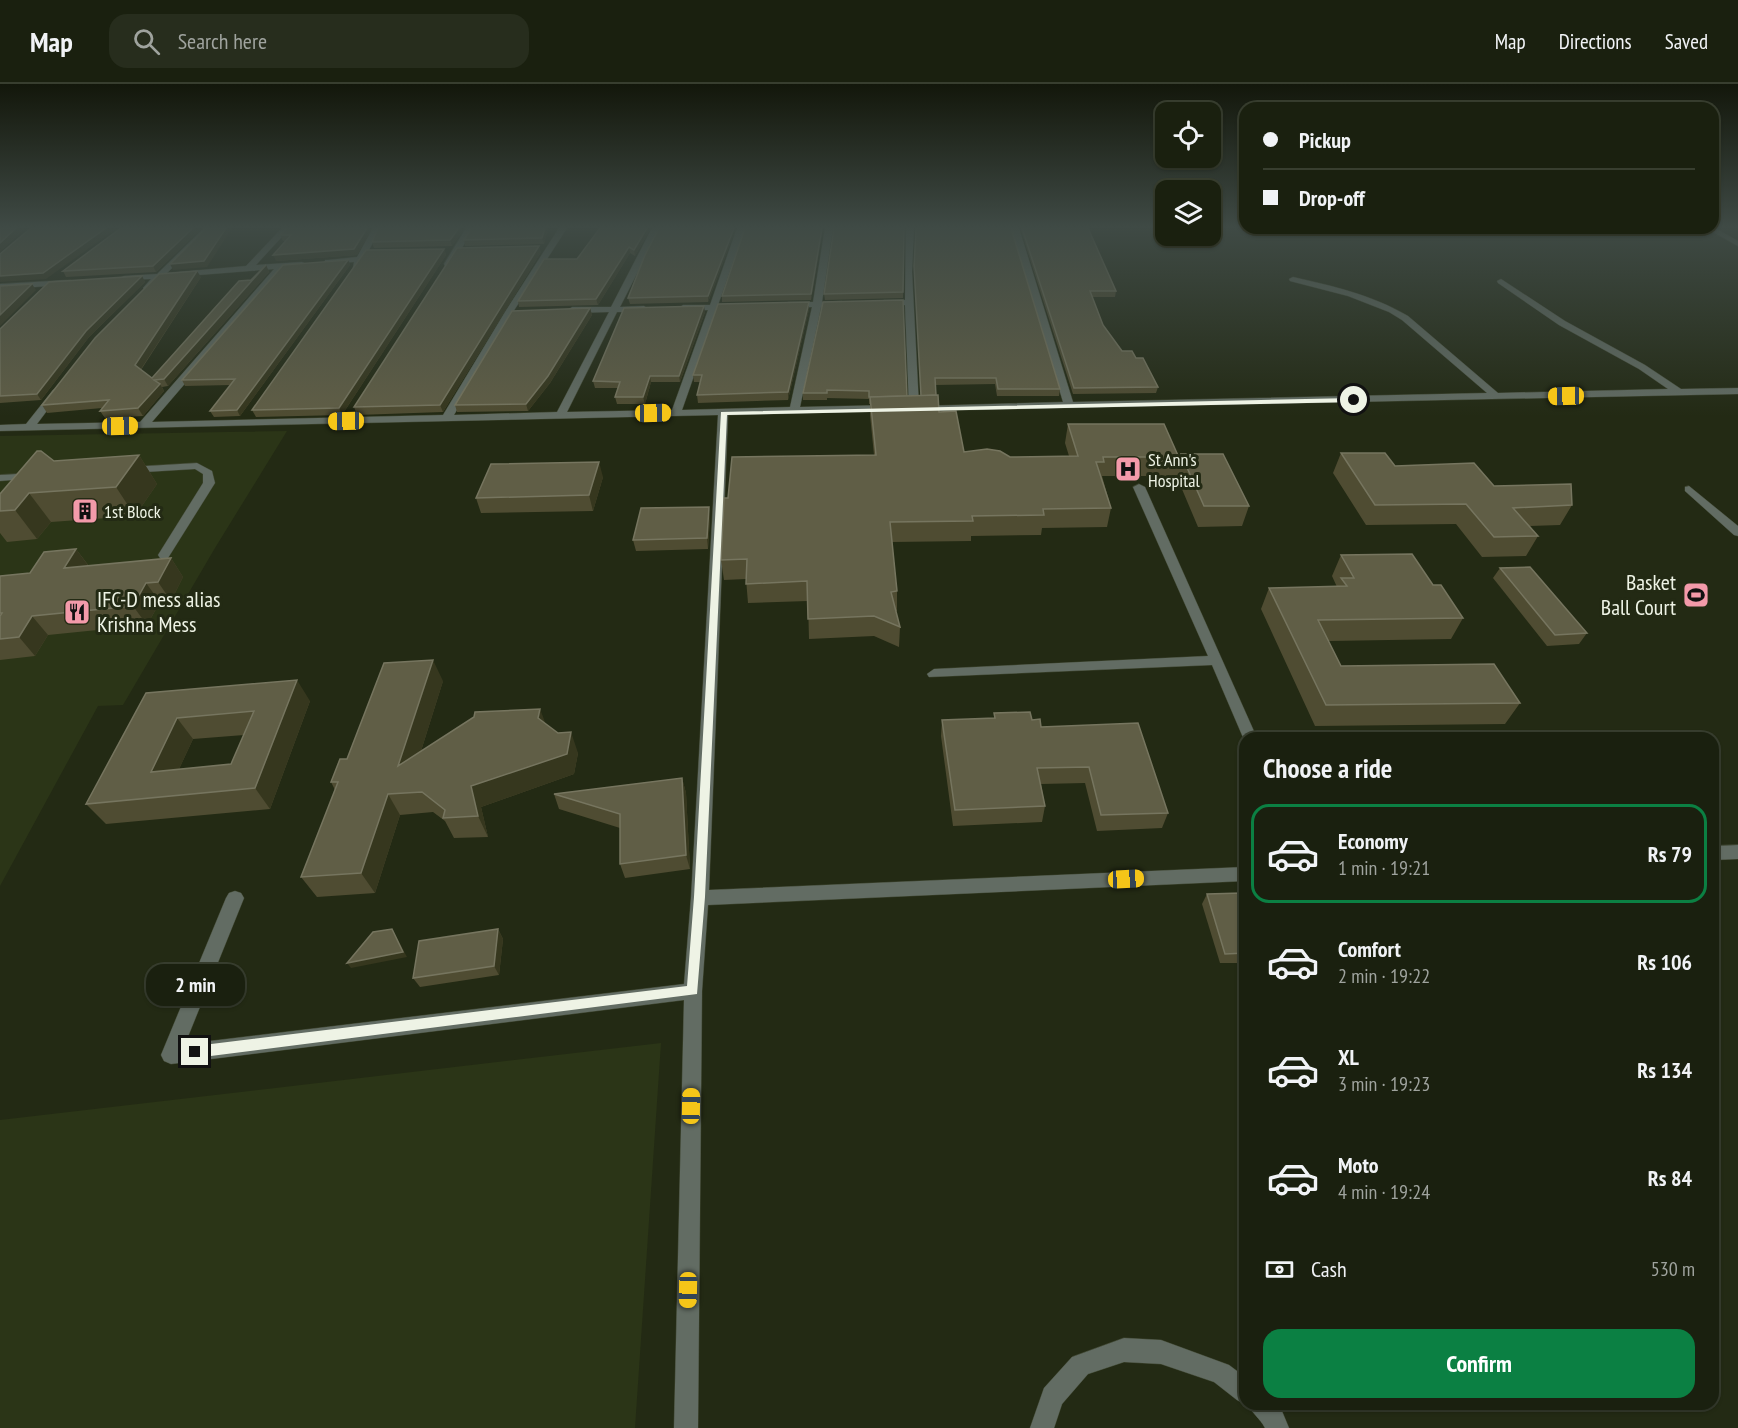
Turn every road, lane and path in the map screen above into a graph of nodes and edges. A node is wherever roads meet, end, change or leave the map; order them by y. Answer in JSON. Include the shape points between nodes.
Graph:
{"nodes":[{"id":1,"x":144,"y":291,"type":"edge"},
{"id":2,"x":260,"y":291,"type":"edge"},
{"id":3,"x":523,"y":291,"type":"edge"},
{"id":4,"x":623,"y":291,"type":"edge"},
{"id":5,"x":718,"y":291,"type":"edge"},
{"id":6,"x":819,"y":291,"type":"edge"},
{"id":7,"x":910,"y":291,"type":"edge"},
{"id":8,"x":1034,"y":291,"type":"edge"},
{"id":9,"x":1339,"y":291,"type":"edge"},
{"id":10,"x":1515,"y":291,"type":"edge"},
{"id":11,"x":136,"y":298,"type":"edge"},
{"id":12,"x":875,"y":303,"type":"edge"},
{"id":13,"x":910,"y":303,"type":"junction"},
{"id":14,"x":852,"y":304,"type":"edge"},
{"id":15,"x":782,"y":305,"type":"edge"},
{"id":16,"x":817,"y":305,"type":"junction"},
{"id":17,"x":747,"y":306,"type":"edge"},
{"id":18,"x":712,"y":307,"type":"junction"},
{"id":19,"x":657,"y":308,"type":"edge"},
{"id":20,"x":668,"y":308,"type":"edge"},
{"id":21,"x":613,"y":309,"type":"junction"},
{"id":22,"x":567,"y":310,"type":"edge"},
{"id":23,"x":509,"y":312,"type":"junction"},
{"id":24,"x":521,"y":312,"type":"edge"},
{"id":25,"x":65,"y":380,"type":"edge"},
{"id":26,"x":1738,"y":392,"type":"edge"},
{"id":27,"x":1680,"y":393,"type":"junction"},
{"id":28,"x":1497,"y":398,"type":"junction"},
{"id":29,"x":1069,"y":406,"type":"junction"},
{"id":30,"x":914,"y":408,"type":"junction"},
{"id":31,"x":794,"y":410,"type":"junction"},
{"id":32,"x":352,"y":411,"type":"edge"},
{"id":33,"x":251,"y":412,"type":"edge"},
{"id":34,"x":675,"y":413,"type":"junction"},
{"id":35,"x":723,"y":413,"type":"junction"},
{"id":36,"x":561,"y":414,"type":"junction"},
{"id":37,"x":446,"y":419,"type":"junction"},
{"id":38,"x":346,"y":421,"type":"junction"},
{"id":39,"x":244,"y":422,"type":"junction"},
{"id":40,"x":143,"y":426,"type":"junction"},
{"id":41,"x":0,"y":428,"type":"edge"},
{"id":42,"x":29,"y":428,"type":"junction"},
{"id":43,"x":116,"y":471,"type":"edge"},
{"id":44,"x":46,"y":475,"type":"edge"},
{"id":45,"x":0,"y":478,"type":"edge"},
{"id":46,"x":1139,"y":487,"type":"dead end"},
{"id":47,"x":1689,"y":489,"type":"dead end"},
{"id":48,"x":1738,"y":532,"type":"edge"},
{"id":49,"x":164,"y":555,"type":"dead end"},
{"id":50,"x":1217,"y":660,"type":"junction"},
{"id":51,"x":934,"y":674,"type":"dead end"},
{"id":52,"x":1248,"y":732,"type":"edge"},
{"id":53,"x":1738,"y":852,"type":"edge"},
{"id":54,"x":1719,"y":853,"type":"edge"},
{"id":55,"x":1239,"y":874,"type":"edge"},
{"id":56,"x":700,"y":897,"type":"junction"},
{"id":57,"x":235,"y":898,"type":"dead end"},
{"id":58,"x":693,"y":991,"type":"junction"},
{"id":59,"x":1239,"y":1387,"type":"edge"},
{"id":60,"x":1268,"y":1410,"type":"edge"},
{"id":61,"x":686,"y":1428,"type":"edge"},
{"id":62,"x":1042,"y":1428,"type":"edge"},
{"id":63,"x":1277,"y":1428,"type":"edge"}],
"edges":[{"from":1,"to":11,"type":"street"},
{"from":2,"to":40,"type":"street"},
{"from":3,"to":23,"type":"street"},
{"from":4,"to":21,"type":"street"},
{"from":5,"to":18,"type":"street"},
{"from":6,"to":16,"type":"street"},
{"from":7,"to":13,"type":"street"},
{"from":8,"to":29,"type":"street"},
{"from":9,"to":28,"type":"street","via":[[1390,308],[1405,318]]},
{"from":10,"to":27,"type":"street"},
{"from":12,"to":13,"type":"street"},
{"from":13,"to":30,"type":"street"},
{"from":14,"to":16,"type":"street"},
{"from":15,"to":16,"type":"street"},
{"from":16,"to":31,"type":"street"},
{"from":17,"to":18,"type":"street"},
{"from":18,"to":20,"type":"street"},
{"from":18,"to":34,"type":"street"},
{"from":19,"to":21,"type":"street"},
{"from":21,"to":22,"type":"street"},
{"from":21,"to":36,"type":"street"},
{"from":23,"to":24,"type":"street"},
{"from":23,"to":37,"type":"street"},
{"from":25,"to":42,"type":"street"},
{"from":26,"to":27,"type":"street"},
{"from":27,"to":28,"type":"street"},
{"from":28,"to":29,"type":"street"},
{"from":29,"to":30,"type":"street"},
{"from":30,"to":31,"type":"street"},
{"from":31,"to":35,"type":"street"},
{"from":32,"to":38,"type":"street"},
{"from":33,"to":39,"type":"street"},
{"from":34,"to":35,"type":"street"},
{"from":34,"to":36,"type":"street"},
{"from":35,"to":56,"type":"street"},
{"from":36,"to":37,"type":"street"},
{"from":37,"to":38,"type":"street"},
{"from":38,"to":39,"type":"street"},
{"from":39,"to":40,"type":"street"},
{"from":40,"to":42,"type":"street"},
{"from":41,"to":42,"type":"street"},
{"from":43,"to":49,"type":"street","via":[[197,466],[208,473],[209,483]]},
{"from":44,"to":45,"type":"street"},
{"from":46,"to":50,"type":"street"},
{"from":47,"to":48,"type":"street"},
{"from":50,"to":51,"type":"street"},
{"from":50,"to":52,"type":"street"},
{"from":53,"to":54,"type":"street"},
{"from":55,"to":56,"type":"street"},
{"from":56,"to":58,"type":"street"},
{"from":57,"to":58,"type":"street","via":[[171,1055]]},
{"from":58,"to":61,"type":"street"},
{"from":59,"to":62,"type":"street","via":[[1221,1373],[1161,1352],[1124,1350],[1080,1365],[1053,1397]]},
{"from":60,"to":63,"type":"street"}]}
